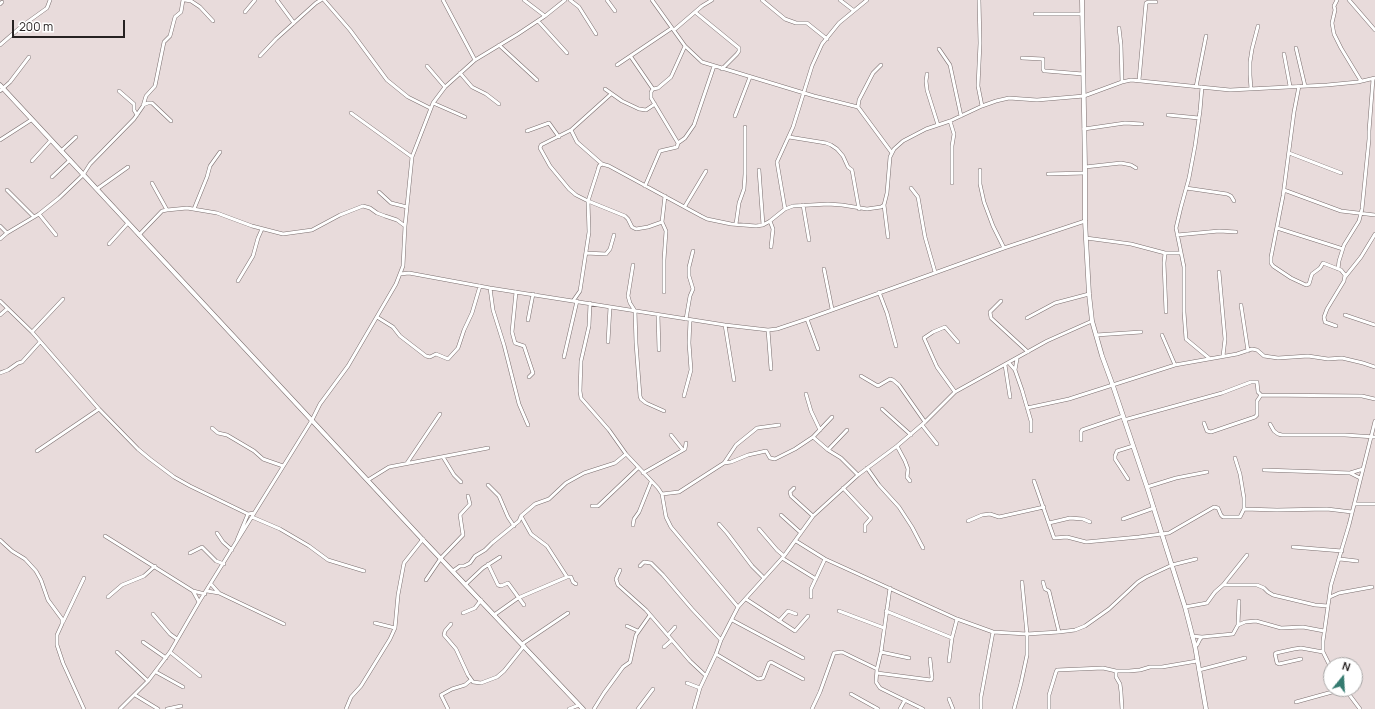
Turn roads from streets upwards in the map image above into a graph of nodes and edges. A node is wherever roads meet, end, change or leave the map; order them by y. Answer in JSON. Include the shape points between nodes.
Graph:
{"nodes":[{"id":1,"x":50,"y":0,"type":"edge"},
{"id":2,"x":184,"y":0,"type":"edge"},
{"id":3,"x":255,"y":0,"type":"edge"},
{"id":4,"x":277,"y":0,"type":"edge"},
{"id":5,"x":321,"y":0,"type":"edge"},
{"id":6,"x":324,"y":0,"type":"edge"},
{"id":7,"x":443,"y":0,"type":"edge"},
{"id":8,"x":524,"y":0,"type":"edge"},
{"id":9,"x":565,"y":0,"type":"edge"},
{"id":10,"x":570,"y":0,"type":"edge"},
{"id":11,"x":607,"y":0,"type":"edge"},
{"id":12,"x":652,"y":0,"type":"edge"},
{"id":13,"x":762,"y":0,"type":"edge"},
{"id":14,"x":840,"y":0,"type":"edge"},
{"id":15,"x":867,"y":0,"type":"edge"},
{"id":16,"x":979,"y":0,"type":"edge"},
{"id":17,"x":1082,"y":0,"type":"edge"},
{"id":18,"x":1337,"y":0,"type":"edge"},
{"id":19,"x":1349,"y":0,"type":"edge"},
{"id":20,"x":710,"y":1,"type":"edge"},
{"id":21,"x":1156,"y":2,"type":"dead end"},
{"id":22,"x":853,"y":10,"type":"junction"},
{"id":23,"x":615,"y":11,"type":"dead end"},
{"id":24,"x":245,"y":12,"type":"dead end"},
{"id":25,"x":695,"y":12,"type":"junction"},
{"id":26,"x":1035,"y":14,"type":"dead end"},
{"id":27,"x":1082,"y":14,"type":"junction"},
{"id":28,"x":545,"y":16,"type":"junction"},
{"id":29,"x":213,"y":21,"type":"dead end"},
{"id":30,"x":538,"y":21,"type":"junction"},
{"id":31,"x":294,"y":23,"type":"junction"},
{"id":32,"x":1258,"y":26,"type":"dead end"},
{"id":33,"x":1119,"y":28,"type":"dead end"},
{"id":34,"x":673,"y":29,"type":"junction"},
{"id":35,"x":1375,"y":30,"type":"edge"},
{"id":36,"x":596,"y":34,"type":"dead end"},
{"id":37,"x":1206,"y":36,"type":"dead end"},
{"id":38,"x":827,"y":39,"type":"junction"},
{"id":39,"x":0,"y":45,"type":"edge"},
{"id":40,"x":499,"y":45,"type":"junction"},
{"id":41,"x":685,"y":46,"type":"junction"},
{"id":42,"x":1296,"y":48,"type":"dead end"},
{"id":43,"x":939,"y":49,"type":"dead end"},
{"id":44,"x":567,"y":53,"type":"dead end"},
{"id":45,"x":1284,"y":54,"type":"dead end"},
{"id":46,"x":260,"y":56,"type":"dead end"},
{"id":47,"x":28,"y":57,"type":"dead end"},
{"id":48,"x":630,"y":57,"type":"junction"},
{"id":49,"x":1022,"y":58,"type":"dead end"},
{"id":50,"x":475,"y":60,"type":"junction"},
{"id":51,"x":881,"y":64,"type":"dead end"},
{"id":52,"x":427,"y":66,"type":"dead end"},
{"id":53,"x":618,"y":66,"type":"dead end"},
{"id":54,"x":714,"y":66,"type":"junction"},
{"id":55,"x":722,"y":69,"type":"junction"},
{"id":56,"x":460,"y":73,"type":"junction"},
{"id":57,"x":927,"y":74,"type":"dead end"},
{"id":58,"x":1083,"y":74,"type":"junction"},
{"id":59,"x":750,"y":77,"type":"junction"},
{"id":60,"x":1374,"y":79,"type":"edge"},
{"id":61,"x":537,"y":80,"type":"dead end"},
{"id":62,"x":1139,"y":80,"type":"junction"},
{"id":63,"x":1361,"y":81,"type":"junction"},
{"id":64,"x":1122,"y":82,"type":"junction"},
{"id":65,"x":1290,"y":86,"type":"junction"},
{"id":66,"x":1299,"y":86,"type":"junction"},
{"id":67,"x":1305,"y":86,"type":"junction"},
{"id":68,"x":444,"y":87,"type":"junction"},
{"id":69,"x":1196,"y":87,"type":"junction"},
{"id":70,"x":1202,"y":87,"type":"junction"},
{"id":71,"x":1,"y":88,"type":"edge"},
{"id":72,"x":605,"y":89,"type":"dead end"},
{"id":73,"x":653,"y":89,"type":"junction"},
{"id":74,"x":1251,"y":89,"type":"junction"},
{"id":75,"x":119,"y":92,"type":"dead end"},
{"id":76,"x":804,"y":93,"type":"junction"},
{"id":77,"x":611,"y":94,"type":"junction"},
{"id":78,"x":1084,"y":96,"type":"junction"},
{"id":79,"x":433,"y":103,"type":"junction"},
{"id":80,"x":499,"y":104,"type":"dead end"},
{"id":81,"x":655,"y":104,"type":"junction"},
{"id":82,"x":143,"y":105,"type":"junction"},
{"id":83,"x":982,"y":106,"type":"junction"},
{"id":84,"x":858,"y":107,"type":"junction"},
{"id":85,"x":430,"y":108,"type":"junction"},
{"id":86,"x":351,"y":113,"type":"dead end"},
{"id":87,"x":137,"y":115,"type":"junction"},
{"id":88,"x":1168,"y":115,"type":"dead end"},
{"id":89,"x":735,"y":116,"type":"dead end"},
{"id":90,"x":961,"y":116,"type":"junction"},
{"id":91,"x":465,"y":117,"type":"dead end"},
{"id":92,"x":1199,"y":118,"type":"junction"},
{"id":93,"x":31,"y":120,"type":"junction"},
{"id":94,"x":171,"y":121,"type":"dead end"},
{"id":95,"x":950,"y":121,"type":"junction"},
{"id":96,"x":1142,"y":124,"type":"dead end"},
{"id":97,"x":938,"y":125,"type":"junction"},
{"id":98,"x":745,"y":127,"type":"dead end"},
{"id":99,"x":1084,"y":129,"type":"junction"},
{"id":100,"x":571,"y":130,"type":"junction"},
{"id":101,"x":527,"y":131,"type":"dead end"},
{"id":102,"x":76,"y":137,"type":"dead end"},
{"id":103,"x":559,"y":137,"type":"junction"},
{"id":104,"x":790,"y":137,"type":"junction"},
{"id":105,"x":0,"y":140,"type":"edge"},
{"id":106,"x":50,"y":140,"type":"junction"},
{"id":107,"x":678,"y":143,"type":"junction"},
{"id":108,"x":61,"y":151,"type":"junction"},
{"id":109,"x":220,"y":152,"type":"dead end"},
{"id":110,"x":892,"y":153,"type":"junction"},
{"id":111,"x":1290,"y":153,"type":"junction"},
{"id":112,"x":412,"y":157,"type":"junction"},
{"id":113,"x":70,"y":160,"type":"junction"},
{"id":114,"x":32,"y":161,"type":"dead end"},
{"id":115,"x":602,"y":164,"type":"junction"},
{"id":116,"x":128,"y":167,"type":"dead end"},
{"id":117,"x":1085,"y":168,"type":"junction"},
{"id":118,"x":1136,"y":168,"type":"dead end"},
{"id":119,"x":759,"y":170,"type":"dead end"},
{"id":120,"x":980,"y":170,"type":"dead end"},
{"id":121,"x":706,"y":171,"type":"dead end"},
{"id":122,"x":1085,"y":173,"type":"junction"},
{"id":123,"x":1341,"y":173,"type":"dead end"},
{"id":124,"x":83,"y":174,"type":"junction"},
{"id":125,"x":1048,"y":174,"type":"dead end"},
{"id":126,"x":52,"y":177,"type":"dead end"},
{"id":127,"x":152,"y":183,"type":"dead end"},
{"id":128,"x":952,"y":183,"type":"dead end"},
{"id":129,"x":645,"y":186,"type":"junction"},
{"id":130,"x":912,"y":188,"type":"dead end"},
{"id":131,"x":1186,"y":188,"type":"junction"},
{"id":132,"x":97,"y":189,"type":"junction"},
{"id":133,"x":7,"y":190,"type":"dead end"},
{"id":134,"x":1284,"y":190,"type":"junction"},
{"id":135,"x":379,"y":192,"type":"dead end"},
{"id":136,"x":665,"y":196,"type":"junction"},
{"id":137,"x":1234,"y":200,"type":"dead end"},
{"id":138,"x":588,"y":201,"type":"junction"},
{"id":139,"x":802,"y":205,"type":"junction"},
{"id":140,"x":884,"y":205,"type":"junction"},
{"id":141,"x":685,"y":206,"type":"junction"},
{"id":142,"x":407,"y":207,"type":"junction"},
{"id":143,"x":859,"y":208,"type":"junction"},
{"id":144,"x":194,"y":209,"type":"junction"},
{"id":145,"x":785,"y":209,"type":"junction"},
{"id":146,"x":167,"y":210,"type":"junction"},
{"id":147,"x":1361,"y":213,"type":"junction"},
{"id":148,"x":39,"y":214,"type":"junction"},
{"id":149,"x":1375,"y":215,"type":"edge"},
{"id":150,"x":34,"y":217,"type":"junction"},
{"id":151,"x":406,"y":217,"type":"junction"},
{"id":152,"x":397,"y":220,"type":"junction"},
{"id":153,"x":770,"y":221,"type":"junction"},
{"id":154,"x":1085,"y":221,"type":"junction"},
{"id":155,"x":662,"y":222,"type":"junction"},
{"id":156,"x":128,"y":224,"type":"junction"},
{"id":157,"x":736,"y":224,"type":"junction"},
{"id":158,"x":763,"y":225,"type":"junction"},
{"id":159,"x":0,"y":226,"type":"edge"},
{"id":160,"x":404,"y":226,"type":"junction"},
{"id":161,"x":1277,"y":228,"type":"junction"},
{"id":162,"x":262,"y":229,"type":"junction"},
{"id":163,"x":1236,"y":232,"type":"dead end"},
{"id":164,"x":7,"y":233,"type":"junction"},
{"id":165,"x":1375,"y":234,"type":"edge"},
{"id":166,"x":56,"y":235,"type":"dead end"},
{"id":167,"x":139,"y":235,"type":"junction"},
{"id":168,"x":614,"y":235,"type":"dead end"},
{"id":169,"x":1177,"y":235,"type":"junction"},
{"id":170,"x":888,"y":238,"type":"dead end"},
{"id":171,"x":1086,"y":238,"type":"junction"},
{"id":172,"x":0,"y":239,"type":"edge"},
{"id":173,"x":809,"y":240,"type":"dead end"},
{"id":174,"x":109,"y":244,"type":"dead end"},
{"id":175,"x":771,"y":247,"type":"dead end"},
{"id":176,"x":1004,"y":248,"type":"junction"},
{"id":177,"x":1343,"y":249,"type":"junction"},
{"id":178,"x":693,"y":252,"type":"dead end"},
{"id":179,"x":586,"y":253,"type":"junction"},
{"id":180,"x":1165,"y":253,"type":"junction"},
{"id":181,"x":1180,"y":253,"type":"junction"},
{"id":182,"x":633,"y":265,"type":"dead end"},
{"id":183,"x":403,"y":266,"type":"junction"},
{"id":184,"x":1338,"y":268,"type":"junction"},
{"id":185,"x":824,"y":269,"type":"dead end"},
{"id":186,"x":935,"y":272,"type":"junction"},
{"id":187,"x":1219,"y":272,"type":"dead end"},
{"id":188,"x":409,"y":273,"type":"junction"},
{"id":189,"x":400,"y":274,"type":"junction"},
{"id":190,"x":1345,"y":277,"type":"junction"},
{"id":191,"x":238,"y":281,"type":"dead end"},
{"id":192,"x":480,"y":286,"type":"junction"},
{"id":193,"x":490,"y":288,"type":"junction"},
{"id":194,"x":580,"y":291,"type":"junction"},
{"id":195,"x":516,"y":292,"type":"junction"},
{"id":196,"x":664,"y":292,"type":"dead end"},
{"id":197,"x":879,"y":292,"type":"junction"},
{"id":198,"x":534,"y":294,"type":"junction"},
{"id":199,"x":1089,"y":294,"type":"junction"},
{"id":200,"x":63,"y":299,"type":"dead end"},
{"id":201,"x":0,"y":301,"type":"edge"},
{"id":202,"x":575,"y":301,"type":"junction"},
{"id":203,"x":1001,"y":301,"type":"dead end"},
{"id":204,"x":583,"y":302,"type":"junction"},
{"id":205,"x":590,"y":303,"type":"junction"},
{"id":206,"x":1241,"y":305,"type":"dead end"},
{"id":207,"x":610,"y":307,"type":"junction"},
{"id":208,"x":8,"y":309,"type":"junction"},
{"id":209,"x":832,"y":309,"type":"junction"},
{"id":210,"x":635,"y":311,"type":"junction"},
{"id":211,"x":1166,"y":312,"type":"dead end"},
{"id":212,"x":0,"y":315,"type":"edge"},
{"id":213,"x":658,"y":315,"type":"junction"},
{"id":214,"x":1345,"y":315,"type":"dead end"},
{"id":215,"x":377,"y":316,"type":"junction"},
{"id":216,"x":1026,"y":318,"type":"dead end"},
{"id":217,"x":807,"y":319,"type":"junction"},
{"id":218,"x":528,"y":320,"type":"dead end"},
{"id":219,"x":688,"y":320,"type":"junction"},
{"id":220,"x":1092,"y":321,"type":"junction"},
{"id":221,"x":1375,"y":324,"type":"edge"},
{"id":222,"x":726,"y":325,"type":"junction"},
{"id":223,"x":1336,"y":326,"type":"dead end"},
{"id":224,"x":768,"y":330,"type":"junction"},
{"id":225,"x":32,"y":332,"type":"junction"},
{"id":226,"x":1140,"y":332,"type":"dead end"},
{"id":227,"x":1096,"y":335,"type":"junction"},
{"id":228,"x":1162,"y":335,"type":"dead end"},
{"id":229,"x":40,"y":342,"type":"junction"},
{"id":230,"x":608,"y":342,"type":"dead end"},
{"id":231,"x":958,"y":342,"type":"dead end"},
{"id":232,"x":896,"y":346,"type":"dead end"},
{"id":233,"x":818,"y":349,"type":"dead end"},
{"id":234,"x":659,"y":350,"type":"dead end"},
{"id":235,"x":1248,"y":351,"type":"junction"},
{"id":236,"x":1028,"y":352,"type":"junction"},
{"id":237,"x":1224,"y":356,"type":"junction"},
{"id":238,"x":564,"y":357,"type":"dead end"},
{"id":239,"x":1210,"y":358,"type":"junction"},
{"id":240,"x":1017,"y":359,"type":"junction"},
{"id":241,"x":1009,"y":363,"type":"junction"},
{"id":242,"x":1005,"y":365,"type":"junction"},
{"id":243,"x":1175,"y":365,"type":"junction"},
{"id":244,"x":1375,"y":367,"type":"edge"},
{"id":245,"x":771,"y":369,"type":"dead end"},
{"id":246,"x":1015,"y":370,"type":"junction"},
{"id":247,"x":0,"y":373,"type":"edge"},
{"id":248,"x":861,"y":376,"type":"dead end"},
{"id":249,"x":529,"y":377,"type":"dead end"},
{"id":250,"x":734,"y":380,"type":"dead end"},
{"id":251,"x":1113,"y":386,"type":"junction"},
{"id":252,"x":955,"y":392,"type":"junction"},
{"id":253,"x":806,"y":394,"type":"dead end"},
{"id":254,"x":1261,"y":395,"type":"junction"},
{"id":255,"x":684,"y":396,"type":"dead end"},
{"id":256,"x":1010,"y":397,"type":"dead end"},
{"id":257,"x":1375,"y":399,"type":"edge"},
{"id":258,"x":1027,"y":408,"type":"junction"},
{"id":259,"x":99,"y":409,"type":"junction"},
{"id":260,"x":882,"y":409,"type":"dead end"},
{"id":261,"x":664,"y":411,"type":"dead end"},
{"id":262,"x":440,"y":414,"type":"dead end"},
{"id":263,"x":832,"y":417,"type":"dead end"},
{"id":264,"x":1124,"y":418,"type":"junction"},
{"id":265,"x":312,"y":420,"type":"junction"},
{"id":266,"x":1375,"y":421,"type":"edge"},
{"id":267,"x":925,"y":422,"type":"junction"},
{"id":268,"x":1204,"y":424,"type":"dead end"},
{"id":269,"x":1270,"y":424,"type":"dead end"},
{"id":270,"x":528,"y":425,"type":"dead end"},
{"id":271,"x":778,"y":425,"type":"dead end"},
{"id":272,"x":922,"y":425,"type":"junction"},
{"id":273,"x":212,"y":428,"type":"dead end"},
{"id":274,"x":820,"y":430,"type":"junction"},
{"id":275,"x":847,"y":430,"type":"dead end"},
{"id":276,"x":1031,"y":431,"type":"dead end"},
{"id":277,"x":671,"y":435,"type":"dead end"},
{"id":278,"x":911,"y":435,"type":"junction"},
{"id":279,"x":1370,"y":437,"type":"junction"},
{"id":280,"x":1375,"y":437,"type":"edge"},
{"id":281,"x":813,"y":438,"type":"junction"},
{"id":282,"x":1081,"y":440,"type":"dead end"},
{"id":283,"x":686,"y":443,"type":"dead end"},
{"id":284,"x":937,"y":444,"type":"dead end"},
{"id":285,"x":897,"y":446,"type":"junction"},
{"id":286,"x":1134,"y":446,"type":"junction"},
{"id":287,"x":488,"y":448,"type":"dead end"},
{"id":288,"x":683,"y":450,"type":"junction"},
{"id":289,"x":828,"y":450,"type":"junction"},
{"id":290,"x":37,"y":451,"type":"dead end"},
{"id":291,"x":626,"y":454,"type":"junction"},
{"id":292,"x":443,"y":457,"type":"junction"},
{"id":293,"x":1235,"y":458,"type":"dead end"},
{"id":294,"x":407,"y":462,"type":"junction"},
{"id":295,"x":724,"y":463,"type":"junction"},
{"id":296,"x":284,"y":466,"type":"junction"},
{"id":297,"x":638,"y":468,"type":"junction"},
{"id":298,"x":867,"y":468,"type":"junction"},
{"id":299,"x":1363,"y":469,"type":"junction"},
{"id":300,"x":1264,"y":470,"type":"dead end"},
{"id":301,"x":1208,"y":472,"type":"dead end"},
{"id":302,"x":643,"y":473,"type":"junction"},
{"id":303,"x":1350,"y":473,"type":"junction"},
{"id":304,"x":858,"y":475,"type":"junction"},
{"id":305,"x":1360,"y":478,"type":"junction"},
{"id":306,"x":1128,"y":479,"type":"dead end"},
{"id":307,"x":368,"y":480,"type":"junction"},
{"id":308,"x":1034,"y":481,"type":"dead end"},
{"id":309,"x":461,"y":482,"type":"dead end"},
{"id":310,"x":651,"y":482,"type":"junction"},
{"id":311,"x":910,"y":482,"type":"dead end"},
{"id":312,"x":488,"y":485,"type":"dead end"},
{"id":313,"x":1147,"y":487,"type":"junction"},
{"id":314,"x":794,"y":488,"type":"dead end"},
{"id":315,"x":843,"y":488,"type":"junction"},
{"id":316,"x":662,"y":494,"type":"junction"},
{"id":317,"x":468,"y":496,"type":"dead end"},
{"id":318,"x":1354,"y":504,"type":"junction"},
{"id":319,"x":1375,"y":504,"type":"edge"},
{"id":320,"x":592,"y":506,"type":"dead end"},
{"id":321,"x":1044,"y":507,"type":"junction"},
{"id":322,"x":1154,"y":508,"type":"junction"},
{"id":323,"x":1244,"y":509,"type":"junction"},
{"id":324,"x":1352,"y":512,"type":"junction"},
{"id":325,"x":248,"y":514,"type":"junction"},
{"id":326,"x":253,"y":515,"type":"junction"},
{"id":327,"x":781,"y":515,"type":"dead end"},
{"id":328,"x":521,"y":516,"type":"junction"},
{"id":329,"x":813,"y":516,"type":"junction"},
{"id":330,"x":1123,"y":518,"type":"dead end"},
{"id":331,"x":523,"y":520,"type":"junction"},
{"id":332,"x":519,"y":521,"type":"junction"},
{"id":333,"x":968,"y":521,"type":"dead end"},
{"id":334,"x":1090,"y":522,"type":"dead end"},
{"id":335,"x":1049,"y":523,"type":"junction"},
{"id":336,"x":718,"y":524,"type":"dead end"},
{"id":337,"x":514,"y":526,"type":"junction"},
{"id":338,"x":633,"y":526,"type":"dead end"},
{"id":339,"x":759,"y":529,"type":"dead end"},
{"id":340,"x":865,"y":531,"type":"dead end"},
{"id":341,"x":217,"y":533,"type":"dead end"},
{"id":342,"x":801,"y":534,"type":"junction"},
{"id":343,"x":1161,"y":534,"type":"junction"},
{"id":344,"x":105,"y":536,"type":"dead end"},
{"id":345,"x":423,"y":539,"type":"junction"},
{"id":346,"x":0,"y":540,"type":"edge"},
{"id":347,"x":796,"y":541,"type":"junction"},
{"id":348,"x":1293,"y":547,"type":"dead end"},
{"id":349,"x":923,"y":548,"type":"dead end"},
{"id":350,"x":232,"y":551,"type":"junction"},
{"id":351,"x":1342,"y":551,"type":"junction"},
{"id":352,"x":190,"y":553,"type":"dead end"},
{"id":353,"x":1247,"y":555,"type":"dead end"},
{"id":354,"x":500,"y":557,"type":"dead end"},
{"id":355,"x":783,"y":557,"type":"junction"},
{"id":356,"x":441,"y":558,"type":"junction"},
{"id":357,"x":825,"y":559,"type":"junction"},
{"id":358,"x":1196,"y":559,"type":"dead end"},
{"id":359,"x":1340,"y":559,"type":"junction"},
{"id":360,"x":1357,"y":561,"type":"dead end"},
{"id":361,"x":224,"y":564,"type":"junction"},
{"id":362,"x":488,"y":564,"type":"junction"},
{"id":363,"x":1172,"y":565,"type":"junction"},
{"id":364,"x":155,"y":566,"type":"junction"},
{"id":365,"x":640,"y":566,"type":"dead end"},
{"id":366,"x":620,"y":570,"type":"dead end"},
{"id":367,"x":364,"y":571,"type":"dead end"},
{"id":368,"x":453,"y":571,"type":"junction"},
{"id":369,"x":567,"y":577,"type":"junction"},
{"id":370,"x":84,"y":578,"type":"dead end"},
{"id":371,"x":764,"y":578,"type":"junction"},
{"id":372,"x":816,"y":579,"type":"junction"},
{"id":373,"x":426,"y":580,"type":"dead end"},
{"id":374,"x":1022,"y":582,"type":"dead end"},
{"id":375,"x":1042,"y":582,"type":"dead end"},
{"id":376,"x":211,"y":584,"type":"junction"},
{"id":377,"x":466,"y":584,"type":"junction"},
{"id":378,"x":576,"y":584,"type":"dead end"},
{"id":379,"x":1223,"y":585,"type":"junction"},
{"id":380,"x":1331,"y":586,"type":"junction"},
{"id":381,"x":1372,"y":587,"type":"dead end"},
{"id":382,"x":890,"y":588,"type":"junction"},
{"id":383,"x":193,"y":591,"type":"junction"},
{"id":384,"x":219,"y":592,"type":"junction"},
{"id":385,"x":206,"y":593,"type":"junction"},
{"id":386,"x":1339,"y":593,"type":"junction"},
{"id":387,"x":1330,"y":596,"type":"junction"},
{"id":388,"x":108,"y":597,"type":"dead end"},
{"id":389,"x":811,"y":597,"type":"dead end"},
{"id":390,"x":518,"y":598,"type":"junction"},
{"id":391,"x":746,"y":599,"type":"junction"},
{"id":392,"x":481,"y":600,"type":"junction"},
{"id":393,"x":1239,"y":601,"type":"dead end"},
{"id":394,"x":199,"y":602,"type":"junction"},
{"id":395,"x":524,"y":605,"type":"dead end"},
{"id":396,"x":1185,"y":606,"type":"junction"},
{"id":397,"x":1328,"y":606,"type":"junction"},
{"id":398,"x":738,"y":607,"type":"junction"},
{"id":399,"x":839,"y":611,"type":"dead end"},
{"id":400,"x":886,"y":611,"type":"junction"},
{"id":401,"x":463,"y":613,"type":"dead end"},
{"id":402,"x":568,"y":613,"type":"dead end"},
{"id":403,"x":153,"y":614,"type":"dead end"},
{"id":404,"x":796,"y":614,"type":"dead end"},
{"id":405,"x":494,"y":615,"type":"junction"},
{"id":406,"x":650,"y":615,"type":"junction"},
{"id":407,"x":808,"y":616,"type":"dead end"},
{"id":408,"x":957,"y":619,"type":"junction"},
{"id":409,"x":732,"y":620,"type":"junction"},
{"id":410,"x":779,"y":621,"type":"junction"},
{"id":411,"x":63,"y":622,"type":"junction"},
{"id":412,"x":375,"y":623,"type":"dead end"},
{"id":413,"x":284,"y":624,"type":"dead end"},
{"id":414,"x":451,"y":624,"type":"dead end"},
{"id":415,"x":627,"y":626,"type":"dead end"},
{"id":416,"x":1238,"y":626,"type":"junction"},
{"id":417,"x":675,"y":627,"type":"dead end"},
{"id":418,"x":395,"y":628,"type":"junction"},
{"id":419,"x":884,"y":628,"type":"junction"},
{"id":420,"x":638,"y":631,"type":"junction"},
{"id":421,"x":1324,"y":631,"type":"junction"},
{"id":422,"x":993,"y":632,"type":"junction"},
{"id":423,"x":1060,"y":632,"type":"junction"},
{"id":424,"x":1027,"y":634,"type":"junction"},
{"id":425,"x":668,"y":635,"type":"junction"},
{"id":426,"x":1192,"y":636,"type":"junction"},
{"id":427,"x":1202,"y":637,"type":"junction"},
{"id":428,"x":952,"y":638,"type":"junction"},
{"id":429,"x":177,"y":639,"type":"junction"},
{"id":430,"x":672,"y":640,"type":"junction"},
{"id":431,"x":721,"y":640,"type":"junction"},
{"id":432,"x":143,"y":642,"type":"dead end"},
{"id":433,"x":523,"y":645,"type":"junction"},
{"id":434,"x":1195,"y":646,"type":"junction"},
{"id":435,"x":664,"y":647,"type":"dead end"},
{"id":436,"x":117,"y":652,"type":"dead end"},
{"id":437,"x":170,"y":652,"type":"junction"},
{"id":438,"x":881,"y":652,"type":"junction"},
{"id":439,"x":1323,"y":652,"type":"junction"},
{"id":440,"x":716,"y":654,"type":"junction"},
{"id":441,"x":1326,"y":657,"type":"edge"},
{"id":442,"x":166,"y":658,"type":"junction"},
{"id":443,"x":803,"y":658,"type":"dead end"},
{"id":444,"x":909,"y":658,"type":"dead end"},
{"id":445,"x":930,"y":658,"type":"dead end"},
{"id":446,"x":1245,"y":658,"type":"dead end"},
{"id":447,"x":1301,"y":659,"type":"dead end"},
{"id":448,"x":1197,"y":660,"type":"junction"},
{"id":449,"x":949,"y":662,"type":"dead end"},
{"id":450,"x":1199,"y":670,"type":"junction"},
{"id":451,"x":877,"y":671,"type":"junction"},
{"id":452,"x":1116,"y":671,"type":"junction"},
{"id":453,"x":156,"y":672,"type":"junction"},
{"id":454,"x":705,"y":675,"type":"junction"},
{"id":455,"x":200,"y":676,"type":"dead end"},
{"id":456,"x":803,"y":679,"type":"dead end"},
{"id":457,"x":471,"y":680,"type":"junction"},
{"id":458,"x":148,"y":681,"type":"junction"},
{"id":459,"x":687,"y":683,"type":"dead end"},
{"id":460,"x":183,"y":688,"type":"dead end"},
{"id":461,"x":700,"y":688,"type":"junction"},
{"id":462,"x":653,"y":689,"type":"dead end"},
{"id":463,"x":851,"y":694,"type":"dead end"},
{"id":464,"x":135,"y":695,"type":"junction"},
{"id":465,"x":1323,"y":695,"type":"edge"},
{"id":466,"x":1350,"y":697,"type":"edge"},
{"id":467,"x":949,"y":699,"type":"dead end"},
{"id":468,"x":905,"y":700,"type":"junction"},
{"id":469,"x":1296,"y":702,"type":"dead end"},
{"id":470,"x":579,"y":705,"type":"junction"},
{"id":471,"x":181,"y":706,"type":"dead end"},
{"id":472,"x":84,"y":709,"type":"edge"},
{"id":473,"x":120,"y":709,"type":"edge"},
{"id":474,"x":158,"y":709,"type":"edge"},
{"id":475,"x":167,"y":709,"type":"edge"},
{"id":476,"x":346,"y":709,"type":"edge"},
{"id":477,"x":448,"y":709,"type":"edge"},
{"id":478,"x":569,"y":709,"type":"edge"},
{"id":479,"x":583,"y":709,"type":"edge"},
{"id":480,"x":594,"y":709,"type":"edge"},
{"id":481,"x":638,"y":709,"type":"edge"},
{"id":482,"x":694,"y":709,"type":"edge"},
{"id":483,"x":812,"y":709,"type":"edge"},
{"id":484,"x":878,"y":709,"type":"edge"},
{"id":485,"x":900,"y":709,"type":"edge"},
{"id":486,"x":924,"y":709,"type":"edge"},
{"id":487,"x":954,"y":709,"type":"edge"},
{"id":488,"x":981,"y":709,"type":"edge"},
{"id":489,"x":1014,"y":709,"type":"edge"},
{"id":490,"x":1049,"y":709,"type":"edge"},
{"id":491,"x":1122,"y":709,"type":"edge"},
{"id":492,"x":1206,"y":709,"type":"edge"},
{"id":493,"x":1360,"y":709,"type":"edge"}],
"edges":[{"from":1,"to":39,"type":"street","via":[[47,8]]},
{"from":2,"to":29,"type":"street","via":[[200,7]]},
{"from":2,"to":82,"type":"street","via":[[181,12],[175,17],[170,35],[164,44],[155,86],[146,96]]},
{"from":3,"to":24,"type":"street"},
{"from":4,"to":31,"type":"street"},
{"from":5,"to":31,"type":"street"},
{"from":6,"to":85,"type":"street","via":[[387,80]]},
{"from":7,"to":50,"type":"street"},
{"from":8,"to":28,"type":"street"},
{"from":9,"to":28,"type":"street"},
{"from":10,"to":36,"type":"street","via":[[579,7]]},
{"from":11,"to":23,"type":"street"},
{"from":12,"to":34,"type":"street"},
{"from":13,"to":38,"type":"street","via":[[785,19],[807,23]]},
{"from":14,"to":22,"type":"street"},
{"from":15,"to":22,"type":"street"},
{"from":16,"to":83,"type":"street","via":[[978,86]]},
{"from":17,"to":27,"type":"street"},
{"from":18,"to":63,"type":"street","via":[[1332,22],[1334,34]]},
{"from":19,"to":35,"type":"street"},
{"from":20,"to":25,"type":"street"},
{"from":21,"to":62,"type":"street","via":[[1146,3]]},
{"from":22,"to":38,"type":"street"},
{"from":25,"to":34,"type":"street"},
{"from":25,"to":55,"type":"street","via":[[738,48],[737,54]]},
{"from":26,"to":27,"type":"street"},
{"from":27,"to":58,"type":"street"},
{"from":28,"to":30,"type":"street"},
{"from":30,"to":40,"type":"street"},
{"from":30,"to":44,"type":"street"},
{"from":31,"to":46,"type":"street"},
{"from":32,"to":74,"type":"street","via":[[1250,62]]},
{"from":33,"to":64,"type":"street"},
{"from":34,"to":41,"type":"street"},
{"from":34,"to":48,"type":"street"},
{"from":37,"to":69,"type":"street"},
{"from":38,"to":76,"type":"street","via":[[814,61]]},
{"from":40,"to":50,"type":"street"},
{"from":40,"to":61,"type":"street"},
{"from":41,"to":54,"type":"street","via":[[702,62]]},
{"from":41,"to":73,"type":"street","via":[[671,77]]},
{"from":42,"to":67,"type":"street"},
{"from":43,"to":90,"type":"street","via":[[950,65]]},
{"from":45,"to":65,"type":"street"},
{"from":47,"to":71,"type":"street","via":[[10,82]]},
{"from":48,"to":53,"type":"street"},
{"from":48,"to":73,"type":"street"},
{"from":49,"to":58,"type":"street","via":[[1043,59],[1044,71]]},
{"from":50,"to":56,"type":"street"},
{"from":51,"to":84,"type":"street","via":[[873,73]]},
{"from":52,"to":68,"type":"street"},
{"from":54,"to":55,"type":"street"},
{"from":54,"to":107,"type":"street","via":[[694,125],[686,138]]},
{"from":55,"to":59,"type":"street"},
{"from":56,"to":68,"type":"street"},
{"from":56,"to":80,"type":"street","via":[[472,87]]},
{"from":57,"to":97,"type":"street","via":[[926,86]]},
{"from":58,"to":78,"type":"street"},
{"from":59,"to":76,"type":"street"},
{"from":59,"to":89,"type":"street"},
{"from":60,"to":63,"type":"street"},
{"from":60,"to":147,"type":"street","via":[[1369,131],[1371,139]]},
{"from":62,"to":64,"type":"street"},
{"from":62,"to":69,"type":"street"},
{"from":63,"to":67,"type":"street"},
{"from":64,"to":78,"type":"street"},
{"from":65,"to":66,"type":"street"},
{"from":65,"to":74,"type":"street"},
{"from":66,"to":67,"type":"street"},
{"from":66,"to":111,"type":"street"},
{"from":68,"to":79,"type":"street"},
{"from":69,"to":70,"type":"street"},
{"from":70,"to":74,"type":"street"},
{"from":70,"to":92,"type":"street"},
{"from":71,"to":93,"type":"street"},
{"from":72,"to":77,"type":"street"},
{"from":73,"to":81,"type":"street","via":[[651,96]]},
{"from":75,"to":87,"type":"street","via":[[134,104]]},
{"from":76,"to":84,"type":"street"},
{"from":76,"to":104,"type":"street"},
{"from":77,"to":81,"type":"street","via":[[639,109],[646,110]]},
{"from":77,"to":100,"type":"street"},
{"from":78,"to":83,"type":"street","via":[[1037,100],[1009,98]]},
{"from":78,"to":99,"type":"street"},
{"from":79,"to":85,"type":"street"},
{"from":79,"to":91,"type":"street"},
{"from":81,"to":107,"type":"street"},
{"from":82,"to":87,"type":"street"},
{"from":82,"to":94,"type":"street","via":[[152,104]]},
{"from":83,"to":90,"type":"street"},
{"from":84,"to":110,"type":"street"},
{"from":85,"to":112,"type":"street"},
{"from":86,"to":112,"type":"street"},
{"from":87,"to":124,"type":"street"},
{"from":88,"to":92,"type":"street"},
{"from":90,"to":95,"type":"street"},
{"from":92,"to":131,"type":"street"},
{"from":93,"to":105,"type":"street"},
{"from":93,"to":106,"type":"street"},
{"from":95,"to":97,"type":"street"},
{"from":95,"to":128,"type":"street","via":[[954,134]]},
{"from":96,"to":99,"type":"street","via":[[1125,123]]},
{"from":97,"to":110,"type":"street","via":[[902,141]]},
{"from":98,"to":157,"type":"street","via":[[744,189]]},
{"from":99,"to":117,"type":"street"},
{"from":100,"to":103,"type":"street"},
{"from":100,"to":115,"type":"street","via":[[577,142]]},
{"from":101,"to":103,"type":"street","via":[[549,123]]},
{"from":102,"to":108,"type":"street"},
{"from":103,"to":138,"type":"street","via":[[541,145],[540,148],[550,166],[566,185],[576,195]]},
{"from":104,"to":143,"type":"street","via":[[831,144],[843,156],[852,170]]},
{"from":104,"to":145,"type":"street","via":[[777,162]]},
{"from":106,"to":108,"type":"street"},
{"from":106,"to":114,"type":"street"},
{"from":107,"to":129,"type":"street","via":[[677,147],[660,151]]},
{"from":108,"to":113,"type":"street"},
{"from":109,"to":144,"type":"street","via":[[210,166]]},
{"from":110,"to":140,"type":"street"},
{"from":111,"to":123,"type":"street"},
{"from":111,"to":134,"type":"street"},
{"from":112,"to":142,"type":"street"},
{"from":113,"to":124,"type":"street"},
{"from":113,"to":126,"type":"street"},
{"from":115,"to":129,"type":"street"},
{"from":115,"to":138,"type":"street","via":[[599,166]]},
{"from":116,"to":132,"type":"street"},
{"from":117,"to":118,"type":"street","via":[[1120,163],[1127,163]]},
{"from":117,"to":122,"type":"street"},
{"from":119,"to":158,"type":"street"},
{"from":120,"to":176,"type":"street","via":[[984,202]]},
{"from":121,"to":141,"type":"street"},
{"from":122,"to":125,"type":"street"},
{"from":122,"to":154,"type":"street"},
{"from":124,"to":132,"type":"street"},
{"from":124,"to":148,"type":"street"},
{"from":127,"to":146,"type":"street"},
{"from":129,"to":136,"type":"street"},
{"from":130,"to":186,"type":"street","via":[[918,197],[925,237]]},
{"from":131,"to":137,"type":"street","via":[[1227,194]]},
{"from":131,"to":169,"type":"street","via":[[1176,223]]},
{"from":132,"to":156,"type":"street"},
{"from":133,"to":150,"type":"street"},
{"from":134,"to":147,"type":"street","via":[[1340,211]]},
{"from":134,"to":161,"type":"street"},
{"from":135,"to":142,"type":"street","via":[[392,203]]},
{"from":136,"to":141,"type":"street"},
{"from":136,"to":155,"type":"street"},
{"from":138,"to":155,"type":"street","via":[[625,216],[636,229]]},
{"from":138,"to":179,"type":"street","via":[[590,226]]},
{"from":139,"to":143,"type":"street","via":[[842,205]]},
{"from":139,"to":145,"type":"street"},
{"from":139,"to":173,"type":"street"},
{"from":140,"to":143,"type":"street"},
{"from":140,"to":170,"type":"street"},
{"from":141,"to":157,"type":"street","via":[[707,219]]},
{"from":142,"to":151,"type":"street"},
{"from":144,"to":146,"type":"street"},
{"from":144,"to":162,"type":"street","via":[[217,213]]},
{"from":145,"to":153,"type":"street"},
{"from":146,"to":167,"type":"street"},
{"from":147,"to":149,"type":"street"},
{"from":147,"to":177,"type":"street"},
{"from":148,"to":150,"type":"street"},
{"from":148,"to":166,"type":"street"},
{"from":150,"to":164,"type":"street"},
{"from":151,"to":152,"type":"street"},
{"from":151,"to":160,"type":"street"},
{"from":152,"to":160,"type":"street"},
{"from":152,"to":162,"type":"street","via":[[363,206],[308,231],[283,234]]},
{"from":153,"to":158,"type":"street"},
{"from":153,"to":175,"type":"street","via":[[773,229]]},
{"from":154,"to":171,"type":"street"},
{"from":154,"to":176,"type":"street"},
{"from":155,"to":196,"type":"street","via":[[666,231]]},
{"from":156,"to":167,"type":"street"},
{"from":156,"to":174,"type":"street"},
{"from":157,"to":158,"type":"street"},
{"from":159,"to":164,"type":"street"},
{"from":160,"to":183,"type":"street"},
{"from":161,"to":177,"type":"street"},
{"from":161,"to":184,"type":"street","via":[[1271,263],[1290,278],[1306,285],[1323,263]]},
{"from":162,"to":191,"type":"street","via":[[253,256]]},
{"from":163,"to":169,"type":"street"},
{"from":164,"to":172,"type":"street"},
{"from":165,"to":190,"type":"street"},
{"from":167,"to":265,"type":"street"},
{"from":168,"to":179,"type":"street","via":[[606,254]]},
{"from":169,"to":181,"type":"street"},
{"from":171,"to":180,"type":"street","via":[[1131,244]]},
{"from":171,"to":199,"type":"street"},
{"from":176,"to":186,"type":"street"},
{"from":177,"to":184,"type":"street"},
{"from":178,"to":219,"type":"street","via":[[689,267],[693,289]]},
{"from":179,"to":194,"type":"street"},
{"from":180,"to":181,"type":"street"},
{"from":180,"to":211,"type":"street"},
{"from":181,"to":239,"type":"street","via":[[1184,267],[1186,340]]},
{"from":182,"to":210,"type":"street","via":[[628,296]]},
{"from":183,"to":188,"type":"street"},
{"from":183,"to":189,"type":"street"},
{"from":184,"to":190,"type":"street"},
{"from":185,"to":209,"type":"street"},
{"from":186,"to":197,"type":"street"},
{"from":187,"to":237,"type":"street","via":[[1226,339]]},
{"from":188,"to":189,"type":"street"},
{"from":188,"to":192,"type":"street"},
{"from":189,"to":215,"type":"street"},
{"from":190,"to":223,"type":"street","via":[[1324,317],[1325,322]]},
{"from":192,"to":193,"type":"street"},
{"from":192,"to":215,"type":"street","via":[[458,348],[448,359],[436,354],[426,356]]},
{"from":193,"to":195,"type":"street"},
{"from":193,"to":270,"type":"street","via":[[493,310],[519,404]]},
{"from":194,"to":202,"type":"street"},
{"from":194,"to":204,"type":"street"},
{"from":195,"to":198,"type":"street"},
{"from":195,"to":249,"type":"street","via":[[512,332],[515,342],[524,346],[533,373]]},
{"from":197,"to":209,"type":"street"},
{"from":197,"to":232,"type":"street"},
{"from":198,"to":202,"type":"street"},
{"from":198,"to":218,"type":"street"},
{"from":199,"to":216,"type":"street","via":[[1055,303]]},
{"from":199,"to":220,"type":"street"},
{"from":200,"to":225,"type":"street"},
{"from":201,"to":208,"type":"street"},
{"from":202,"to":204,"type":"street"},
{"from":202,"to":238,"type":"street"},
{"from":203,"to":236,"type":"street","via":[[990,312],[991,318]]},
{"from":204,"to":205,"type":"street"},
{"from":205,"to":207,"type":"street"},
{"from":205,"to":291,"type":"street","via":[[589,326],[581,361],[580,394]]},
{"from":206,"to":235,"type":"street"},
{"from":207,"to":210,"type":"street"},
{"from":207,"to":230,"type":"street"},
{"from":208,"to":212,"type":"street"},
{"from":208,"to":225,"type":"street"},
{"from":209,"to":217,"type":"street"},
{"from":210,"to":213,"type":"street"},
{"from":210,"to":261,"type":"street","via":[[641,398]]},
{"from":213,"to":219,"type":"street"},
{"from":213,"to":234,"type":"street"},
{"from":214,"to":221,"type":"street"},
{"from":215,"to":265,"type":"street"},
{"from":217,"to":224,"type":"street"},
{"from":217,"to":233,"type":"street"},
{"from":219,"to":222,"type":"street"},
{"from":219,"to":255,"type":"street","via":[[691,370]]},
{"from":220,"to":227,"type":"street"},
{"from":220,"to":236,"type":"street"},
{"from":222,"to":224,"type":"street"},
{"from":222,"to":250,"type":"street"},
{"from":224,"to":245,"type":"street"},
{"from":225,"to":229,"type":"street"},
{"from":226,"to":227,"type":"street"},
{"from":227,"to":251,"type":"street"},
{"from":228,"to":243,"type":"street"},
{"from":229,"to":247,"type":"street","via":[[22,362]]},
{"from":229,"to":259,"type":"street"},
{"from":231,"to":252,"type":"street","via":[[945,327],[924,338],[937,367]]},
{"from":235,"to":237,"type":"street"},
{"from":235,"to":244,"type":"street","via":[[1255,349],[1264,356],[1278,358],[1342,358]]},
{"from":236,"to":240,"type":"street"},
{"from":237,"to":239,"type":"street"},
{"from":239,"to":243,"type":"street"},
{"from":240,"to":241,"type":"street"},
{"from":240,"to":246,"type":"street"},
{"from":241,"to":242,"type":"street"},
{"from":241,"to":246,"type":"street"},
{"from":242,"to":252,"type":"street"},
{"from":242,"to":256,"type":"street"},
{"from":243,"to":251,"type":"street"},
{"from":246,"to":258,"type":"street"},
{"from":248,"to":267,"type":"street","via":[[878,386],[890,379],[897,382]]},
{"from":251,"to":258,"type":"street"},
{"from":251,"to":264,"type":"street"},
{"from":252,"to":267,"type":"street"},
{"from":253,"to":274,"type":"street"},
{"from":254,"to":257,"type":"street","via":[[1362,396]]},
{"from":254,"to":264,"type":"street","via":[[1257,382],[1250,382],[1222,393]]},
{"from":254,"to":268,"type":"street","via":[[1257,401],[1255,417],[1210,432]]},
{"from":258,"to":276,"type":"street"},
{"from":259,"to":290,"type":"street"},
{"from":259,"to":325,"type":"street","via":[[138,449],[174,477]]},
{"from":260,"to":278,"type":"street"},
{"from":262,"to":294,"type":"street"},
{"from":263,"to":274,"type":"street"},
{"from":264,"to":282,"type":"street","via":[[1082,430]]},
{"from":264,"to":286,"type":"street"},
{"from":265,"to":296,"type":"street"},
{"from":265,"to":307,"type":"street"},
{"from":266,"to":279,"type":"street"},
{"from":267,"to":272,"type":"street"},
{"from":269,"to":279,"type":"street","via":[[1274,431],[1282,435]]},
{"from":271,"to":295,"type":"street","via":[[757,428],[736,445]]},
{"from":272,"to":278,"type":"street"},
{"from":272,"to":284,"type":"street"},
{"from":273,"to":296,"type":"street","via":[[254,451],[263,459]]},
{"from":274,"to":281,"type":"street"},
{"from":275,"to":289,"type":"street"},
{"from":277,"to":288,"type":"street"},
{"from":278,"to":285,"type":"street"},
{"from":279,"to":280,"type":"street"},
{"from":279,"to":299,"type":"street"},
{"from":281,"to":289,"type":"street"},
{"from":281,"to":295,"type":"street","via":[[775,459],[770,458],[766,451]]},
{"from":283,"to":288,"type":"street"},
{"from":285,"to":298,"type":"street"},
{"from":285,"to":311,"type":"street","via":[[908,469],[907,477]]},
{"from":286,"to":306,"type":"street","via":[[1117,452],[1115,456]]},
{"from":286,"to":313,"type":"street"},
{"from":287,"to":292,"type":"street"},
{"from":288,"to":302,"type":"street"},
{"from":289,"to":304,"type":"street","via":[[842,458]]},
{"from":291,"to":297,"type":"street"},
{"from":291,"to":328,"type":"street","via":[[615,463],[584,473],[566,483],[549,499],[535,504]]},
{"from":292,"to":294,"type":"street"},
{"from":292,"to":309,"type":"street"},
{"from":293,"to":323,"type":"street","via":[[1242,480]]},
{"from":294,"to":307,"type":"street","via":[[389,466]]},
{"from":295,"to":316,"type":"street","via":[[685,489]]},
{"from":296,"to":326,"type":"street"},
{"from":297,"to":302,"type":"street"},
{"from":297,"to":320,"type":"street","via":[[598,506]]},
{"from":298,"to":304,"type":"street"},
{"from":298,"to":349,"type":"street","via":[[899,507]]},
{"from":299,"to":303,"type":"street"},
{"from":299,"to":305,"type":"street"},
{"from":300,"to":303,"type":"street"},
{"from":301,"to":313,"type":"street"},
{"from":302,"to":310,"type":"street"},
{"from":303,"to":305,"type":"street"},
{"from":304,"to":315,"type":"street"},
{"from":305,"to":318,"type":"street"},
{"from":307,"to":345,"type":"street"},
{"from":308,"to":321,"type":"street"},
{"from":310,"to":316,"type":"street"},
{"from":310,"to":338,"type":"street"},
{"from":312,"to":337,"type":"street","via":[[499,496]]},
{"from":313,"to":322,"type":"street"},
{"from":314,"to":329,"type":"street","via":[[790,492],[791,496]]},
{"from":315,"to":329,"type":"street"},
{"from":315,"to":340,"type":"street","via":[[871,518],[865,525]]},
{"from":316,"to":398,"type":"street","via":[[666,517],[671,527]]},
{"from":317,"to":356,"type":"street","via":[[470,504],[460,515],[463,534]]},
{"from":318,"to":319,"type":"street"},
{"from":318,"to":324,"type":"street"},
{"from":321,"to":333,"type":"street","via":[[999,517],[982,515]]},
{"from":321,"to":335,"type":"street"},
{"from":322,"to":330,"type":"street"},
{"from":322,"to":343,"type":"street"},
{"from":323,"to":324,"type":"street","via":[[1327,509]]},
{"from":323,"to":343,"type":"street","via":[[1240,517],[1226,518],[1214,507],[1169,533]]},
{"from":324,"to":351,"type":"street"},
{"from":325,"to":326,"type":"street"},
{"from":325,"to":350,"type":"street"},
{"from":326,"to":350,"type":"street"},
{"from":326,"to":367,"type":"street","via":[[309,546],[328,560]]},
{"from":327,"to":342,"type":"street"},
{"from":328,"to":331,"type":"street"},
{"from":328,"to":332,"type":"street"},
{"from":329,"to":342,"type":"street"},
{"from":331,"to":332,"type":"street"},
{"from":331,"to":369,"type":"street","via":[[531,534],[547,546]]},
{"from":332,"to":337,"type":"street"},
{"from":334,"to":335,"type":"street","via":[[1070,518]]},
{"from":335,"to":343,"type":"street","via":[[1054,538],[1067,537],[1083,542]]},
{"from":336,"to":371,"type":"street"},
{"from":337,"to":368,"type":"street","via":[[475,556],[468,565],[460,566]]},
{"from":339,"to":355,"type":"street"},
{"from":341,"to":350,"type":"street"},
{"from":342,"to":347,"type":"street"},
{"from":343,"to":363,"type":"street"},
{"from":344,"to":364,"type":"street"},
{"from":345,"to":356,"type":"street"},
{"from":345,"to":418,"type":"street","via":[[404,563]]},
{"from":346,"to":411,"type":"street","via":[[36,571],[48,600]]},
{"from":347,"to":355,"type":"street"},
{"from":347,"to":357,"type":"street"},
{"from":348,"to":351,"type":"street"},
{"from":350,"to":361,"type":"street"},
{"from":351,"to":359,"type":"street"},
{"from":352,"to":361,"type":"street","via":[[202,547],[216,561]]},
{"from":353,"to":379,"type":"street"},
{"from":354,"to":362,"type":"street"},
{"from":355,"to":371,"type":"street"},
{"from":355,"to":372,"type":"street"},
{"from":356,"to":368,"type":"street"},
{"from":356,"to":373,"type":"street"},
{"from":357,"to":372,"type":"street"},
{"from":357,"to":382,"type":"street"},
{"from":358,"to":363,"type":"street"},
{"from":359,"to":360,"type":"street"},
{"from":359,"to":380,"type":"street"},
{"from":361,"to":376,"type":"street"},
{"from":362,"to":377,"type":"street"},
{"from":362,"to":390,"type":"street","via":[[498,586],[508,583]]},
{"from":363,"to":396,"type":"street"},
{"from":363,"to":423,"type":"street","via":[[1138,582],[1093,622],[1075,630]]},
{"from":364,"to":383,"type":"street"},
{"from":364,"to":388,"type":"street","via":[[144,576],[122,585]]},
{"from":365,"to":431,"type":"street","via":[[644,562],[651,563]]},
{"from":366,"to":406,"type":"street","via":[[616,582]]},
{"from":368,"to":377,"type":"street"},
{"from":369,"to":378,"type":"street","via":[[571,577]]},
{"from":369,"to":390,"type":"street"},
{"from":370,"to":411,"type":"street"},
{"from":371,"to":391,"type":"street"},
{"from":372,"to":389,"type":"street","via":[[811,589]]},
{"from":374,"to":424,"type":"street"},
{"from":375,"to":423,"type":"street","via":[[1049,592]]},
{"from":376,"to":384,"type":"street"},
{"from":376,"to":385,"type":"street"},
{"from":377,"to":392,"type":"street"},
{"from":379,"to":396,"type":"street","via":[[1207,603]]},
{"from":379,"to":397,"type":"street","via":[[1257,585],[1273,594]]},
{"from":380,"to":386,"type":"street"},
{"from":380,"to":387,"type":"street"},
{"from":381,"to":386,"type":"street"},
{"from":382,"to":400,"type":"street"},
{"from":382,"to":408,"type":"street"},
{"from":383,"to":385,"type":"street"},
{"from":383,"to":394,"type":"street"},
{"from":384,"to":385,"type":"street"},
{"from":384,"to":413,"type":"street"},
{"from":385,"to":394,"type":"street"},
{"from":386,"to":387,"type":"street"},
{"from":387,"to":397,"type":"street"},
{"from":390,"to":395,"type":"street"},
{"from":390,"to":405,"type":"street"},
{"from":391,"to":398,"type":"street"},
{"from":391,"to":410,"type":"street"},
{"from":392,"to":401,"type":"street","via":[[475,608]]},
{"from":392,"to":405,"type":"street"},
{"from":393,"to":416,"type":"street"},
{"from":394,"to":429,"type":"street"},
{"from":396,"to":426,"type":"street"},
{"from":397,"to":421,"type":"street"},
{"from":398,"to":409,"type":"street"},
{"from":399,"to":419,"type":"street"},
{"from":400,"to":419,"type":"street"},
{"from":400,"to":428,"type":"street"},
{"from":402,"to":433,"type":"street"},
{"from":403,"to":429,"type":"street"},
{"from":404,"to":410,"type":"street","via":[[788,611]]},
{"from":405,"to":433,"type":"street"},
{"from":406,"to":420,"type":"street"},
{"from":406,"to":425,"type":"street"},
{"from":407,"to":410,"type":"street","via":[[795,631]]},
{"from":408,"to":422,"type":"street"},
{"from":408,"to":428,"type":"street"},
{"from":409,"to":431,"type":"street"},
{"from":409,"to":443,"type":"street"},
{"from":411,"to":472,"type":"street","via":[[57,633],[57,645]]},
{"from":412,"to":418,"type":"street"},
{"from":414,"to":457,"type":"street","via":[[444,635],[456,649]]},
{"from":415,"to":420,"type":"street"},
{"from":416,"to":421,"type":"street","via":[[1256,621],[1281,628],[1303,627]]},
{"from":416,"to":427,"type":"street","via":[[1233,634]]},
{"from":417,"to":425,"type":"street"},
{"from":418,"to":476,"type":"street"},
{"from":419,"to":438,"type":"street"},
{"from":420,"to":480,"type":"street","via":[[630,662]]},
{"from":421,"to":439,"type":"street"},
{"from":422,"to":424,"type":"street"},
{"from":422,"to":488,"type":"street"},
{"from":423,"to":424,"type":"street"},
{"from":424,"to":489,"type":"street","via":[[1025,662]]},
{"from":425,"to":430,"type":"street"},
{"from":426,"to":427,"type":"street"},
{"from":426,"to":434,"type":"street"},
{"from":427,"to":434,"type":"street"},
{"from":428,"to":449,"type":"street"},
{"from":429,"to":437,"type":"street"},
{"from":430,"to":435,"type":"street"},
{"from":430,"to":454,"type":"street"},
{"from":431,"to":440,"type":"street"},
{"from":432,"to":442,"type":"street"},
{"from":433,"to":457,"type":"street","via":[[497,677],[481,682]]},
{"from":433,"to":470,"type":"street"},
{"from":434,"to":448,"type":"street"},
{"from":436,"to":458,"type":"street"},
{"from":437,"to":442,"type":"street"},
{"from":437,"to":455,"type":"street"},
{"from":438,"to":444,"type":"street"},
{"from":438,"to":451,"type":"street"},
{"from":439,"to":441,"type":"street"},
{"from":439,"to":447,"type":"street","via":[[1302,648],[1275,654],[1279,664]]},
{"from":440,"to":454,"type":"street"},
{"from":440,"to":456,"type":"street","via":[[758,679],[763,678],[769,663],[772,662]]},
{"from":442,"to":453,"type":"street"},
{"from":445,"to":451,"type":"street","via":[[931,680]]},
{"from":446,"to":450,"type":"street"},
{"from":448,"to":450,"type":"street"},
{"from":448,"to":452,"type":"street","via":[[1140,670]]},
{"from":450,"to":492,"type":"street"},
{"from":451,"to":468,"type":"street","via":[[876,682],[880,688]]},
{"from":451,"to":483,"type":"street","via":[[842,652],[834,653]]},
{"from":452,"to":490,"type":"street","via":[[1103,668],[1057,670],[1049,695]]},
{"from":452,"to":491,"type":"street"},
{"from":453,"to":458,"type":"street"},
{"from":453,"to":460,"type":"street"},
{"from":454,"to":461,"type":"street"},
{"from":457,"to":477,"type":"street","via":[[441,695]]},
{"from":458,"to":464,"type":"street"},
{"from":459,"to":461,"type":"street"},
{"from":461,"to":482,"type":"street"},
{"from":462,"to":481,"type":"street"},
{"from":463,"to":484,"type":"street"},
{"from":464,"to":473,"type":"street"},
{"from":464,"to":474,"type":"street"},
{"from":465,"to":469,"type":"street"},
{"from":466,"to":493,"type":"street"},
{"from":467,"to":487,"type":"street"},
{"from":468,"to":485,"type":"street"},
{"from":468,"to":486,"type":"street"},
{"from":470,"to":478,"type":"street"},
{"from":470,"to":479,"type":"street"},
{"from":471,"to":475,"type":"street"}]}
